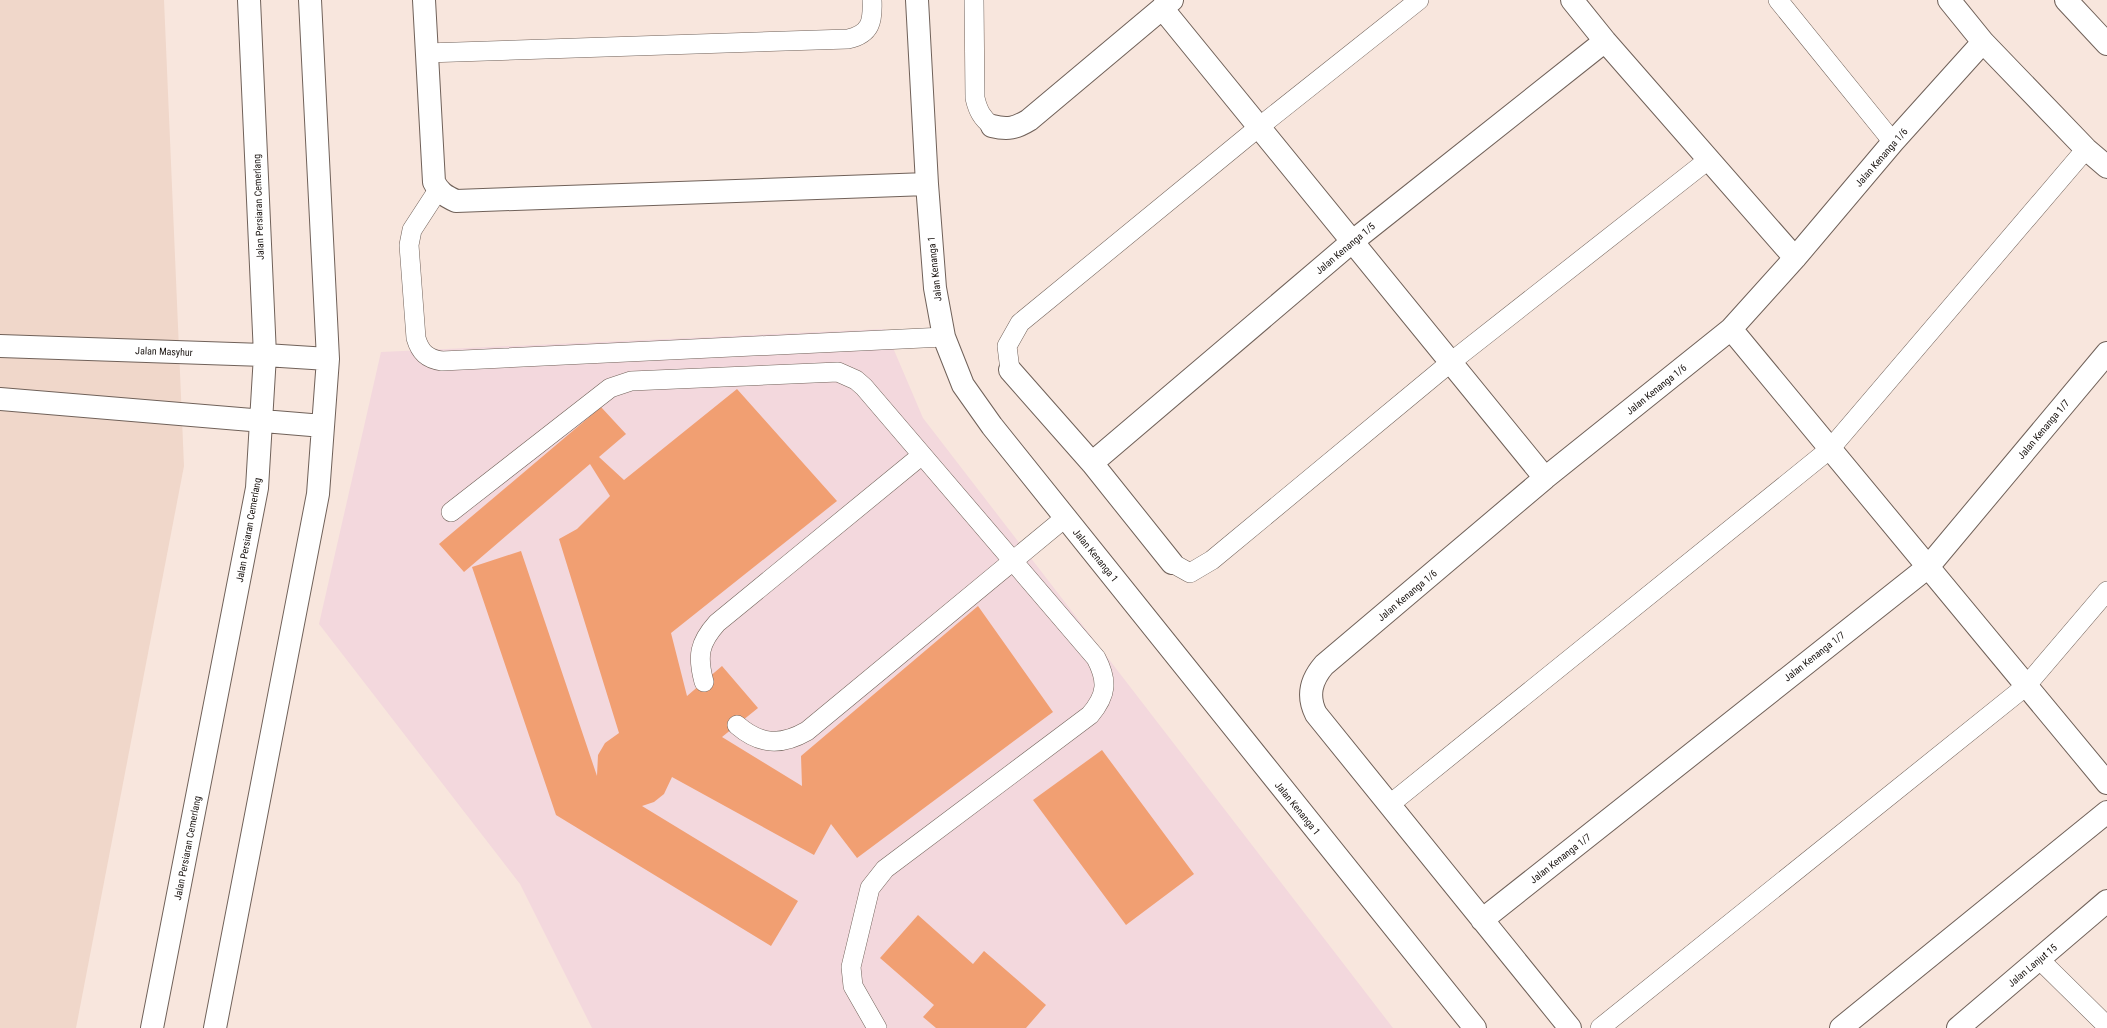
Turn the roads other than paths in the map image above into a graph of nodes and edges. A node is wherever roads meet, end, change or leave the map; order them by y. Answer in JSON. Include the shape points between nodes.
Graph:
{"nodes":[{"id":1,"x":249,"y":0,"type":"edge"},
{"id":2,"x":310,"y":0,"type":"edge"},
{"id":3,"x":424,"y":0,"type":"edge"},
{"id":4,"x":872,"y":0,"type":"edge"},
{"id":5,"x":917,"y":0,"type":"edge"},
{"id":6,"x":974,"y":0,"type":"edge"},
{"id":7,"x":1419,"y":0,"type":"edge"},
{"id":8,"x":1572,"y":0,"type":"edge"},
{"id":9,"x":1778,"y":0,"type":"edge"},
{"id":10,"x":1949,"y":0,"type":"edge"},
{"id":11,"x":2066,"y":0,"type":"edge"},
{"id":12,"x":1167,"y":4,"type":"edge"},
{"id":13,"x":1605,"y":41,"type":"junction"},
{"id":14,"x":1983,"y":42,"type":"junction"},
{"id":15,"x":2107,"y":44,"type":"edge"},
{"id":16,"x":426,"y":53,"type":"junction"},
{"id":17,"x":992,"y":126,"type":"joint"},
{"id":18,"x":1260,"y":127,"type":"junction"},
{"id":19,"x":1893,"y":142,"type":"junction"},
{"id":20,"x":2086,"y":149,"type":"junction"},
{"id":21,"x":1708,"y":160,"type":"junction"},
{"id":22,"x":2107,"y":167,"type":"edge"},
{"id":23,"x":927,"y":184,"type":"junction"},
{"id":24,"x":438,"y":190,"type":"junction"},
{"id":25,"x":1352,"y":241,"type":"junction"},
{"id":26,"x":1795,"y":258,"type":"junction"},
{"id":27,"x":1731,"y":329,"type":"junction"},
{"id":28,"x":944,"y":337,"type":"junction"},
{"id":29,"x":0,"y":346,"type":"edge"},
{"id":30,"x":2107,"y":352,"type":"edge"},
{"id":31,"x":265,"y":355,"type":"junction"},
{"id":32,"x":328,"y":359,"type":"junction"},
{"id":33,"x":1451,"y":362,"type":"junction"},
{"id":34,"x":1010,"y":370,"type":"joint"},
{"id":35,"x":0,"y":399,"type":"edge"},
{"id":36,"x":261,"y":420,"type":"junction"},
{"id":37,"x":323,"y":426,"type":"junction"},
{"id":38,"x":1830,"y":449,"type":"junction"},
{"id":39,"x":922,"y":455,"type":"junction"},
{"id":40,"x":1092,"y":463,"type":"junction"},
{"id":41,"x":1545,"y":478,"type":"junction"},
{"id":42,"x":451,"y":512,"type":"dead end"},
{"id":43,"x":1066,"y":517,"type":"junction"},
{"id":44,"x":1013,"y":561,"type":"junction"},
{"id":45,"x":1172,"y":563,"type":"joint"},
{"id":46,"x":1928,"y":567,"type":"junction"},
{"id":47,"x":2107,"y":591,"type":"edge"},
{"id":48,"x":704,"y":682,"type":"dead end"},
{"id":49,"x":2026,"y":686,"type":"junction"},
{"id":50,"x":737,"y":725,"type":"dead end"},
{"id":51,"x":2107,"y":784,"type":"edge"},
{"id":52,"x":1390,"y":805,"type":"junction"},
{"id":53,"x":2107,"y":812,"type":"edge"},
{"id":54,"x":2107,"y":901,"type":"edge"},
{"id":55,"x":1482,"y":920,"type":"junction"},
{"id":56,"x":2039,"y":959,"type":"junction"},
{"id":57,"x":2107,"y":1026,"type":"edge"},
{"id":58,"x":152,"y":1028,"type":"edge"},
{"id":59,"x":215,"y":1028,"type":"edge"},
{"id":60,"x":877,"y":1028,"type":"edge"},
{"id":61,"x":1475,"y":1028,"type":"edge"},
{"id":62,"x":1570,"y":1028,"type":"edge"},
{"id":63,"x":1600,"y":1028,"type":"edge"},
{"id":64,"x":1841,"y":1028,"type":"edge"},
{"id":65,"x":1958,"y":1028,"type":"edge"}],
"edges":[{"from":1,"to":31,"type":"street","name":"Jalan Persiaran Cemerlang"},
{"from":2,"to":32,"type":"street"},
{"from":3,"to":16,"type":"street"},
{"from":4,"to":16,"type":"lane","via":[[871,23],[858,37],[848,39]]},
{"from":5,"to":23,"type":"street","name":"Jalan Kenanga 1"},
{"from":6,"to":17,"type":"lane","via":[[975,98],[984,120]]},
{"from":7,"to":18,"type":"lane"},
{"from":8,"to":13,"type":"street"},
{"from":9,"to":19,"type":"lane"},
{"from":10,"to":14,"type":"street"},
{"from":11,"to":15,"type":"street"},
{"from":12,"to":17,"type":"street","via":[[1029,120],[1017,127],[1005,129]]},
{"from":12,"to":18,"type":"street"},
{"from":13,"to":21,"type":"street"},
{"from":13,"to":25,"type":"street","name":"Jalan Kenanga 1/5"},
{"from":14,"to":19,"type":"street","name":"Jalan Kenanga 1/6"},
{"from":14,"to":20,"type":"street"},
{"from":16,"to":24,"type":"street","via":[[432,172]]},
{"from":18,"to":25,"type":"street"},
{"from":18,"to":34,"type":"lane","via":[[1020,323],[1007,346]]},
{"from":19,"to":26,"type":"street","name":"Jalan Kenanga 1/6"},
{"from":20,"to":22,"type":"street"},
{"from":20,"to":38,"type":"lane"},
{"from":21,"to":26,"type":"street"},
{"from":21,"to":33,"type":"lane"},
{"from":23,"to":24,"type":"street","via":[[467,202],[456,201]]},
{"from":23,"to":28,"type":"street","name":"Jalan Kenanga 1","via":[[935,288]]},
{"from":24,"to":28,"type":"lane","via":[[412,230],[409,245],[416,338],[418,347],[432,360]]},
{"from":25,"to":33,"type":"street"},
{"from":25,"to":40,"type":"street","name":"Jalan Kenanga 1/5"},
{"from":26,"to":27,"type":"street","name":"Jalan Kenanga 1/6"},
{"from":27,"to":38,"type":"street"},
{"from":27,"to":41,"type":"street","name":"Jalan Kenanga 1/6"},
{"from":28,"to":43,"type":"street","name":"Jalan Kenanga 1","via":[[963,385],[992,426]]},
{"from":29,"to":31,"type":"street","name":"Jalan Masyhur"},
{"from":30,"to":46,"type":"street","name":"Jalan Kenanga 1/7"},
{"from":31,"to":32,"type":"street","name":"Jalan Masyhur"},
{"from":31,"to":36,"type":"street","name":"Jalan Persiaran Cemerlang"},
{"from":32,"to":37,"type":"street"},
{"from":33,"to":41,"type":"street"},
{"from":33,"to":45,"type":"lane","via":[[1212,560],[1190,573]]},
{"from":34,"to":40,"type":"street"},
{"from":35,"to":36,"type":"street"},
{"from":36,"to":37,"type":"street"},
{"from":36,"to":58,"type":"street","name":"Jalan Persiaran Cemerlang","via":[[257,488]]},
{"from":37,"to":59,"type":"street","via":[[318,494]]},
{"from":38,"to":46,"type":"street"},
{"from":38,"to":52,"type":"lane"},
{"from":39,"to":42,"type":"lane","via":[[864,387],[838,372],[624,382],[610,388]]},
{"from":39,"to":44,"type":"lane"},
{"from":39,"to":48,"type":"lane","via":[[717,623],[707,635],[701,650],[699,664]]},
{"from":40,"to":45,"type":"street"},
{"from":41,"to":52,"type":"street","name":"Jalan Kenanga 1/6","via":[[1324,665],[1313,681],[1312,707],[1316,714]]},
{"from":43,"to":44,"type":"lane"},
{"from":43,"to":61,"type":"street","name":"Jalan Kenanga 1"},
{"from":44,"to":50,"type":"lane","via":[[807,731],[793,739],[778,742],[748,734]]},
{"from":44,"to":60,"type":"lane","via":[[1096,658],[1104,672],[1105,688],[1100,703],[1090,715],[885,869],[874,881],[868,895],[851,967],[853,986]]},
{"from":46,"to":49,"type":"street"},
{"from":46,"to":55,"type":"street","name":"Jalan Kenanga 1/7"},
{"from":47,"to":49,"type":"lane"},
{"from":49,"to":51,"type":"street"},
{"from":49,"to":63,"type":"lane"},
{"from":52,"to":55,"type":"street"},
{"from":53,"to":64,"type":"street"},
{"from":54,"to":56,"type":"street","name":"Jalan Lanjut 15"},
{"from":55,"to":62,"type":"street"},
{"from":56,"to":57,"type":"lane"},
{"from":56,"to":65,"type":"street","name":"Jalan Lanjut 15"}]}
